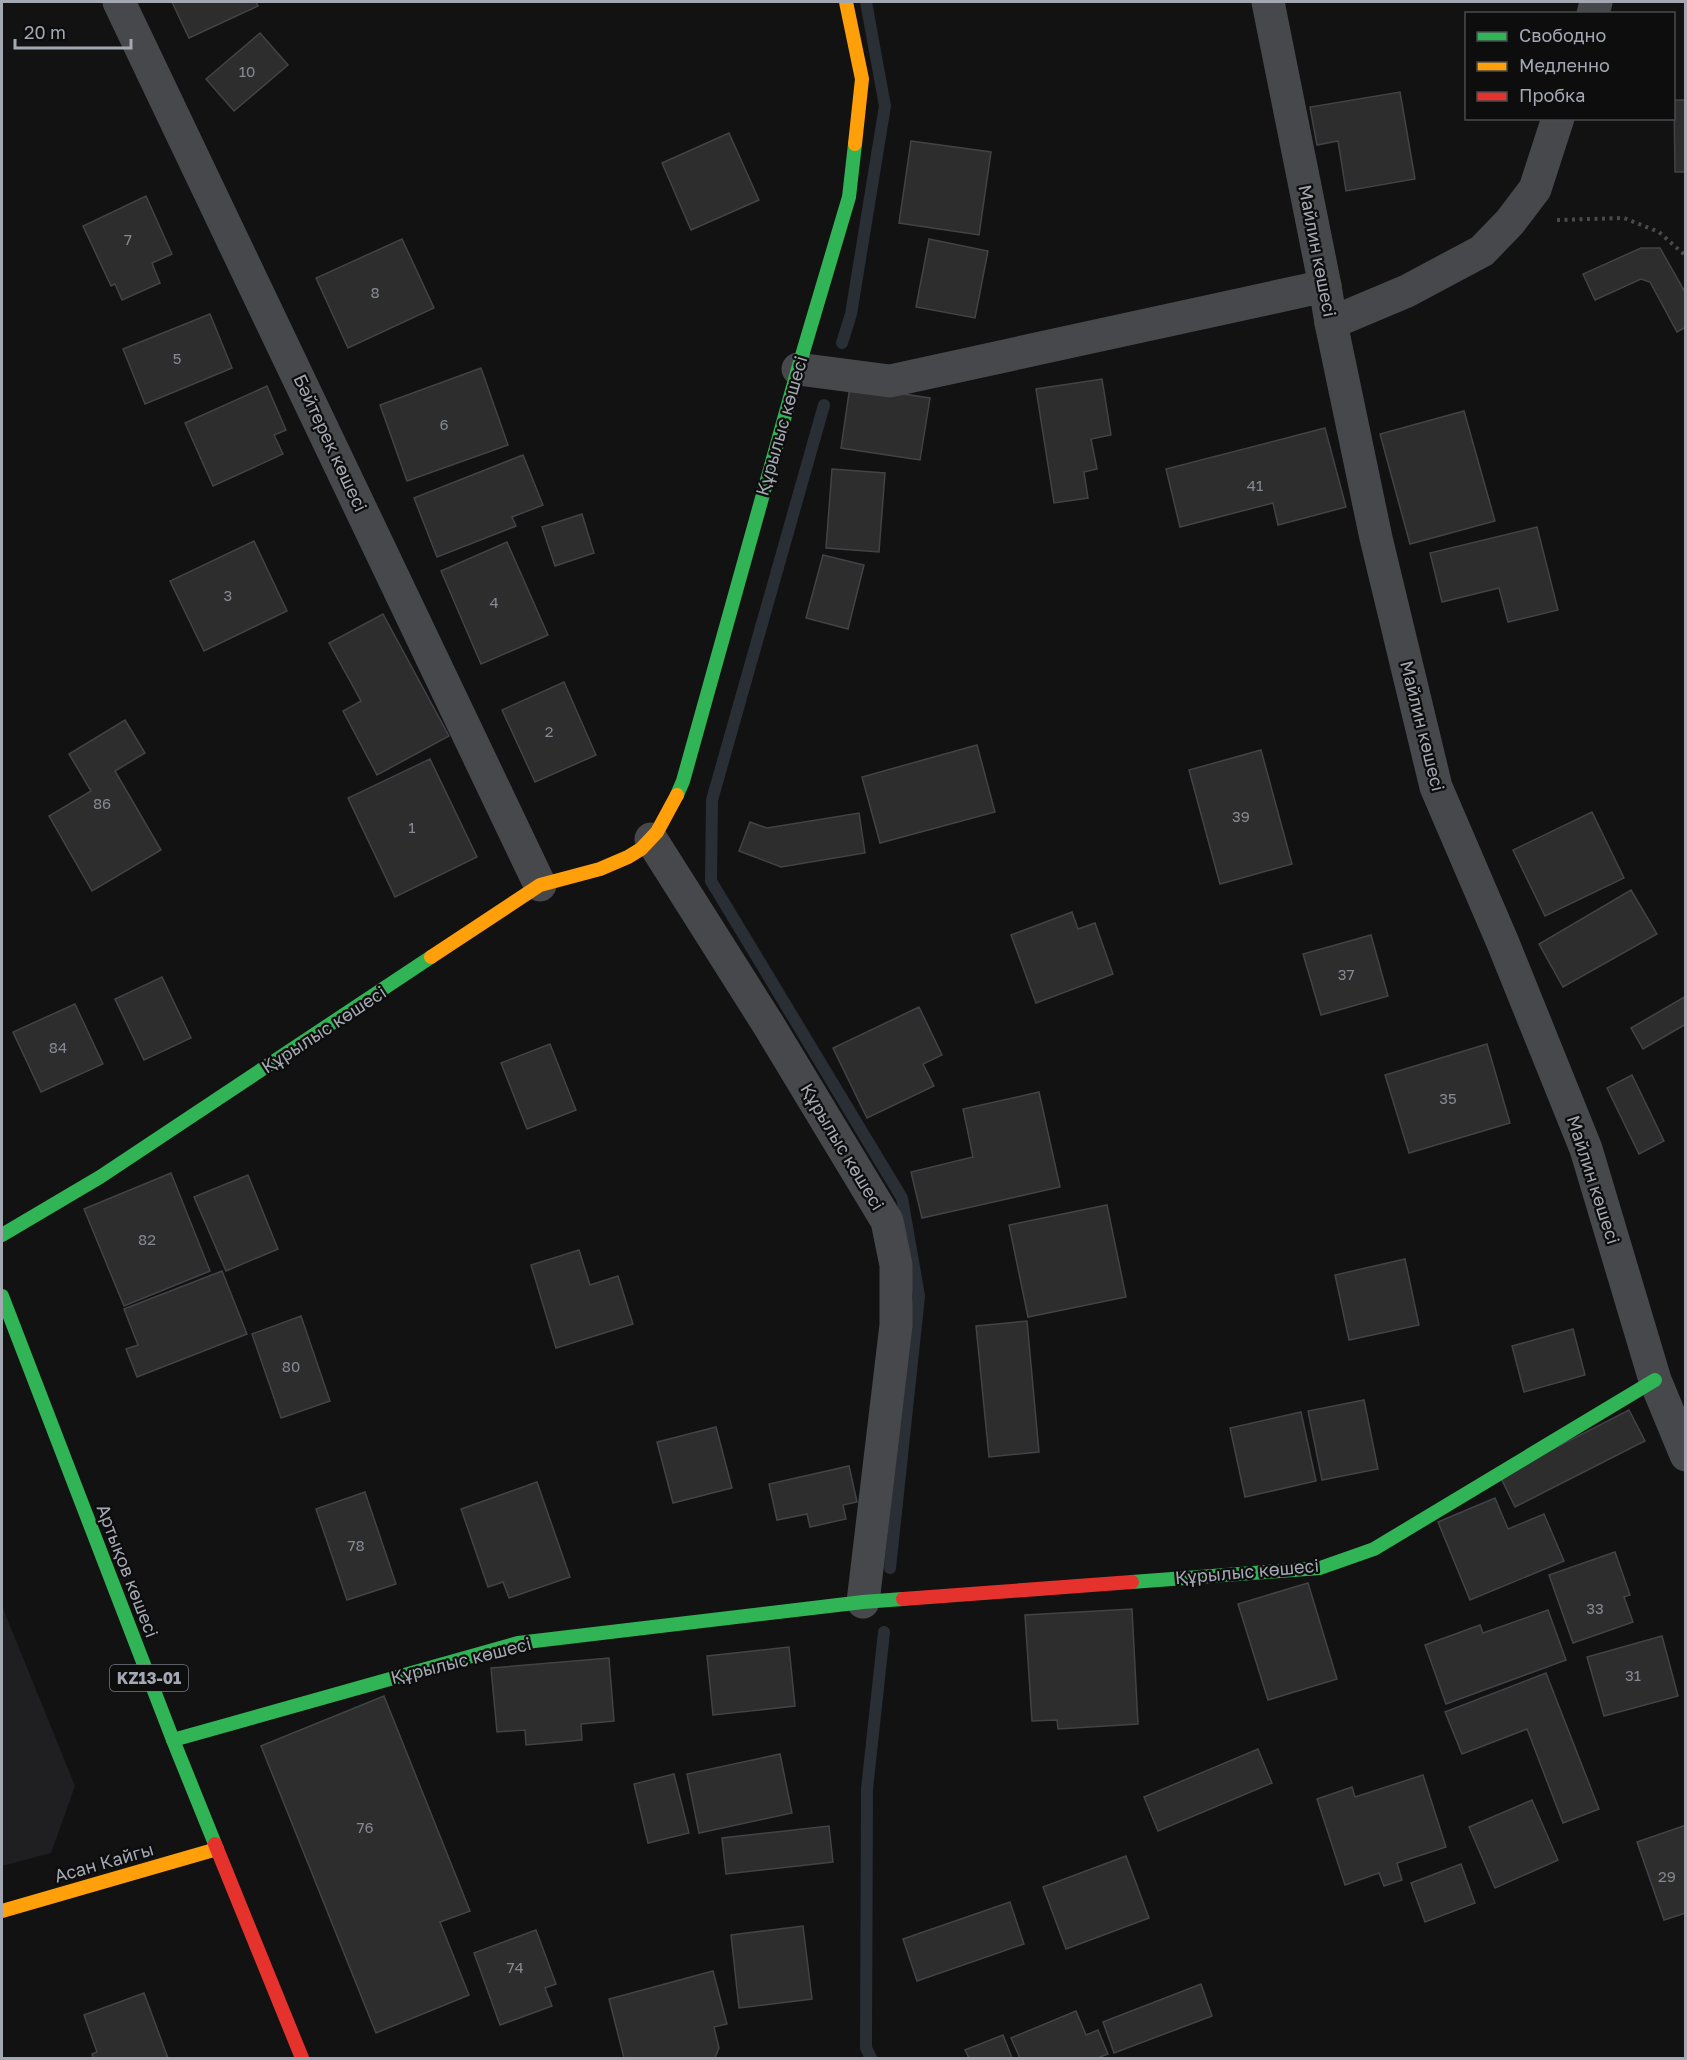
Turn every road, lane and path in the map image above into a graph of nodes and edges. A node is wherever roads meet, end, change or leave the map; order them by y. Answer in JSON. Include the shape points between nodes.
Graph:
{"nodes":[{"id":1,"x":119,"y":2,"type":"edge"},
{"id":2,"x":846,"y":2,"type":"edge"},
{"id":3,"x":1268,"y":2,"type":"edge"},
{"id":4,"x":1557,"y":120,"type":"edge"},
{"id":5,"x":1510,"y":222,"type":"junction"},
{"id":6,"x":1686,"y":256,"type":"edge"},
{"id":7,"x":1325,"y":286,"type":"junction"},
{"id":8,"x":1331,"y":323,"type":"junction"},
{"id":9,"x":798,"y":369,"type":"junction"},
{"id":10,"x":651,"y":839,"type":"junction"},
{"id":11,"x":540,"y":885,"type":"junction"},
{"id":12,"x":2,"y":1235,"type":"edge"},
{"id":13,"x":2,"y":1296,"type":"edge"},
{"id":14,"x":1655,"y":1380,"type":"junction"},
{"id":15,"x":1686,"y":1455,"type":"edge"},
{"id":16,"x":863,"y":1602,"type":"junction"},
{"id":17,"x":173,"y":1740,"type":"junction"},
{"id":18,"x":217,"y":1849,"type":"junction"},
{"id":19,"x":2,"y":1911,"type":"edge"},
{"id":20,"x":302,"y":2058,"type":"edge"}],
"edges":[{"from":1,"to":11,"type":"street","name":"Бәйтерек көшесі"},
{"from":2,"to":9,"type":"main road","name":"Құрылыс көшесі","via":[[862,79],[849,197]]},
{"from":3,"to":7,"type":"street","name":"Майлин көшесі"},
{"from":4,"to":5,"type":"street","via":[[1535,189]]},
{"from":5,"to":6,"type":"path","via":[[1624,218],[1659,232]]},
{"from":5,"to":8,"type":"street","via":[[1482,251],[1407,291]]},
{"from":7,"to":8,"type":"street","name":"Майлин көшесі"},
{"from":7,"to":9,"type":"street","via":[[890,381]]},
{"from":8,"to":14,"type":"street","name":"Майлин көшесі","via":[[1376,538],[1436,787],[1586,1149]]},
{"from":9,"to":10,"type":"main road","name":"Құрылыс көшесі","via":[[683,781]]},
{"from":10,"to":11,"type":"main road","name":"Құрылыс көшесі","via":[[623,861]]},
{"from":10,"to":16,"type":"street","name":"Құрылыс көшесі","via":[[887,1221],[896,1265],[896,1325]]},
{"from":11,"to":12,"type":"main road","name":"Құрылыс көшесі","via":[[100,1177]]},
{"from":13,"to":17,"type":"main road","name":"Артықов көшесі","number":"KZ13-01"},
{"from":14,"to":15,"type":"street","name":"Майлин көшесі"},
{"from":14,"to":16,"type":"main road","name":"Құрылыс көшесі","via":[[1374,1549],[1320,1568]]},
{"from":16,"to":17,"type":"main road","name":"Құрылыс көшесі","via":[[518,1643]]},
{"from":17,"to":18,"type":"main road","name":"Артықов көшесі","number":"KZ13-01"},
{"from":18,"to":19,"type":"main road","name":"Асан Кайгы"},
{"from":18,"to":20,"type":"main road","name":"Артықов көшесі","number":"KZ13-01"}]}
